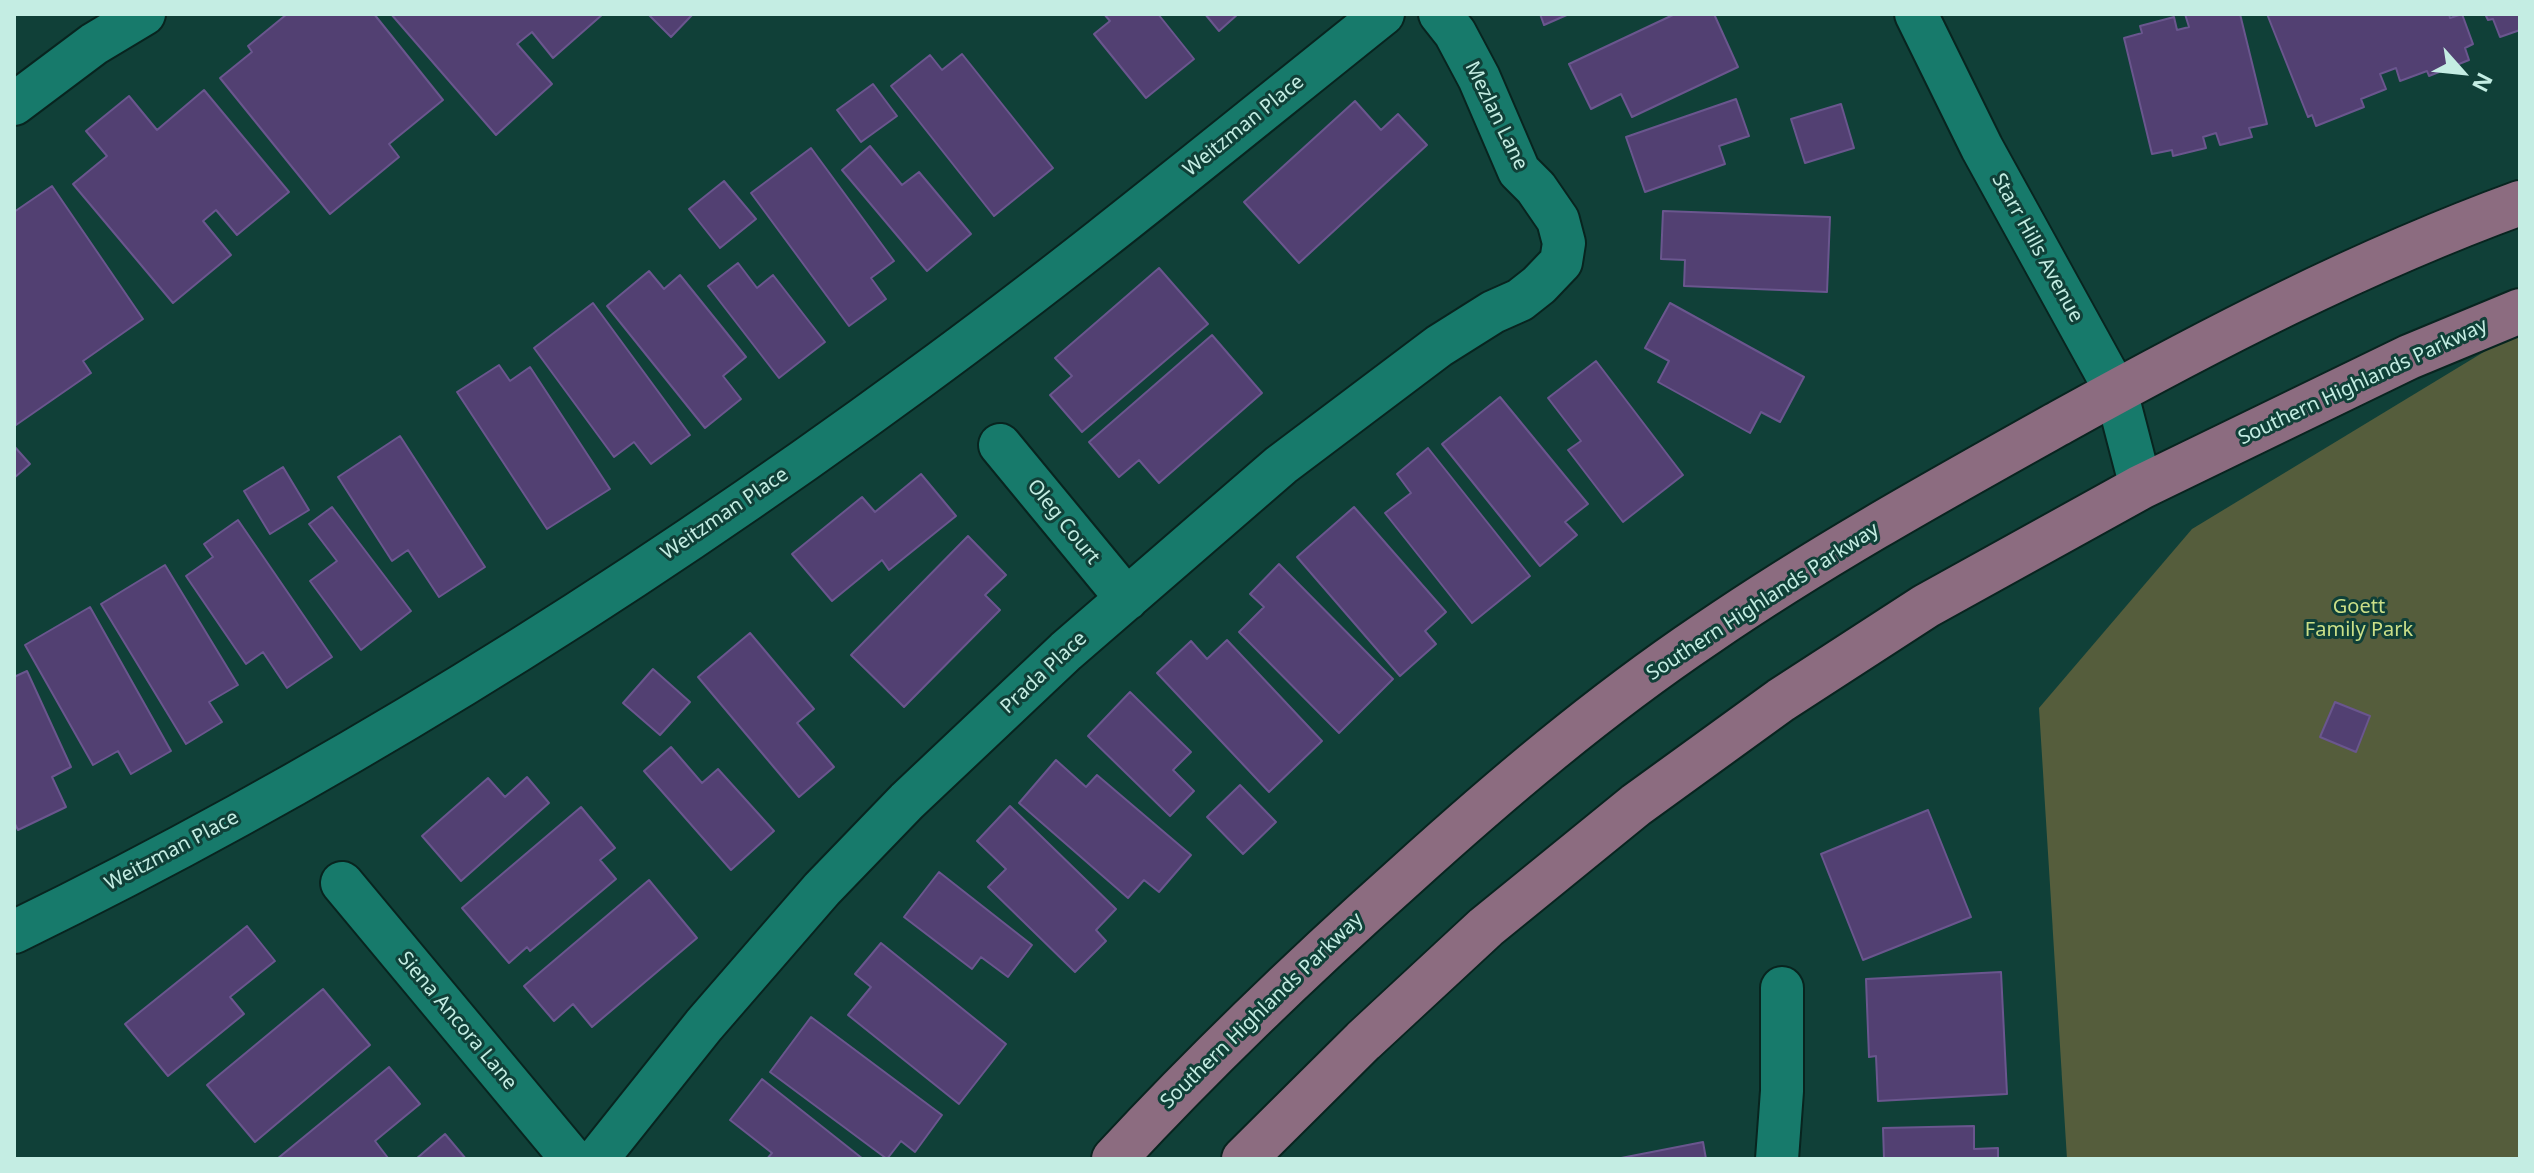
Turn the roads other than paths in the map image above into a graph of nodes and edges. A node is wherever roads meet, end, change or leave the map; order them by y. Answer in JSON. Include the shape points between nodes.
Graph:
{"nodes":[{"id":1,"x":144,"y":14,"type":"edge"},
{"id":2,"x":1383,"y":14,"type":"edge"},
{"id":3,"x":1440,"y":14,"type":"edge"},
{"id":4,"x":1916,"y":14,"type":"edge"},
{"id":5,"x":14,"y":104,"type":"edge"},
{"id":6,"x":2520,"y":203,"type":"edge"},
{"id":7,"x":1561,"y":262,"type":"joint"},
{"id":8,"x":2520,"y":311,"type":"edge"},
{"id":9,"x":2116,"y":391,"type":"junction"},
{"id":10,"x":1000,"y":445,"type":"dead end"},
{"id":11,"x":2141,"y":487,"type":"junction"},
{"id":12,"x":1127,"y":599,"type":"junction"},
{"id":13,"x":342,"y":883,"type":"dead end"},
{"id":14,"x":14,"y":932,"type":"edge"},
{"id":15,"x":1782,"y":988,"type":"dead end"},
{"id":16,"x":599,"y":1156,"type":"edge"},
{"id":17,"x":1114,"y":1159,"type":"edge"},
{"id":18,"x":1244,"y":1159,"type":"edge"},
{"id":19,"x":1777,"y":1159,"type":"edge"}],
"edges":[{"from":1,"to":5,"type":"street"},
{"from":2,"to":14,"type":"street","name":"Weitzman Place","via":[[1058,274],[771,483],[360,748],[162,858]]},
{"from":3,"to":7,"type":"street","name":"Mezlan Lane","via":[[1479,78],[1519,171],[1558,220],[1564,243]]},
{"from":4,"to":9,"type":"street","name":"Starr Hills Avenue","via":[[1982,148]]},
{"from":6,"to":9,"type":"main road","name":"Southern Highlands Parkway","via":[[2384,257]]},
{"from":7,"to":12,"type":"street","name":"Prada Place","via":[[1520,300],[1439,346],[1281,465]]},
{"from":8,"to":11,"type":"main road","name":"Southern Highlands Parkway","via":[[2409,357]]},
{"from":9,"to":11,"type":"street","name":"Starr Hills Avenue"},
{"from":9,"to":17,"type":"main road","name":"Southern Highlands Parkway","via":[[1824,558],[1705,634],[1590,718],[1333,940]]},
{"from":10,"to":12,"type":"street","name":"Oleg Court"},
{"from":11,"to":18,"type":"main road","name":"Southern Highlands Parkway","via":[[1926,606],[1781,700],[1636,805],[1486,927]]},
{"from":12,"to":16,"type":"street","name":"Prada Place","via":[[907,801],[822,889]]},
{"from":13,"to":16,"type":"street","name":"Siena Ancora Lane"},
{"from":15,"to":19,"type":"street"}]}
